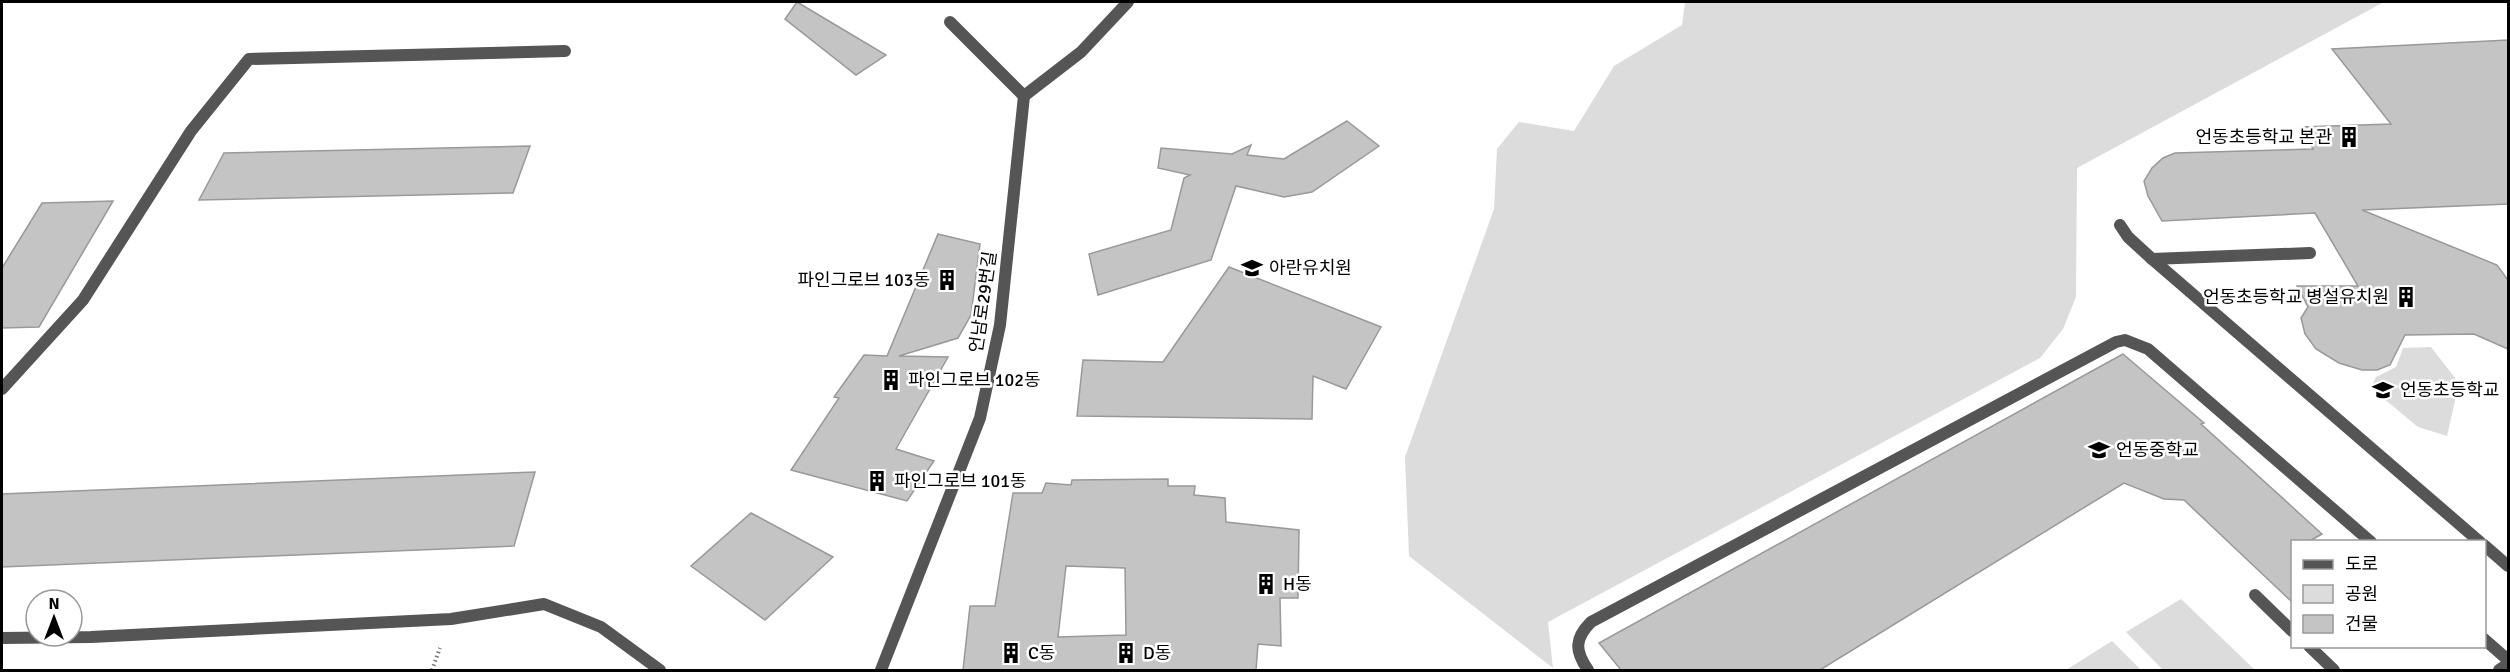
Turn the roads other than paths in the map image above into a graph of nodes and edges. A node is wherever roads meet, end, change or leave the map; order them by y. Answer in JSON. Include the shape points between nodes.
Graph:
{"nodes":[{"id":1,"x":1128,"y":2,"type":"edge"},
{"id":2,"x":950,"y":22,"type":"dead end"},
{"id":3,"x":565,"y":51,"type":"dead end"},
{"id":4,"x":1024,"y":96,"type":"junction"},
{"id":5,"x":2120,"y":225,"type":"dead end"},
{"id":6,"x":2310,"y":253,"type":"dead end"},
{"id":7,"x":2152,"y":259,"type":"junction"},
{"id":8,"x":2,"y":389,"type":"edge"},
{"id":9,"x":2369,"y":540,"type":"edge"},
{"id":10,"x":2478,"y":540,"type":"edge"},
{"id":11,"x":2486,"y":547,"type":"edge"},
{"id":12,"x":2508,"y":566,"type":"edge"},
{"id":13,"x":2255,"y":595,"type":"dead end"},
{"id":14,"x":2291,"y":630,"type":"edge"},
{"id":15,"x":2,"y":638,"type":"edge"},
{"id":16,"x":2486,"y":641,"type":"edge"},
{"id":17,"x":2311,"y":648,"type":"edge"},
{"id":18,"x":2508,"y":662,"type":"edge"},
{"id":19,"x":660,"y":670,"type":"edge"},
{"id":20,"x":881,"y":670,"type":"edge"},
{"id":21,"x":1588,"y":670,"type":"edge"},
{"id":22,"x":2334,"y":670,"type":"edge"},
{"id":23,"x":2499,"y":670,"type":"edge"}],
"edges":[{"from":1,"to":4,"type":"street","via":[[1081,52]]},
{"from":2,"to":4,"type":"street"},
{"from":3,"to":8,"type":"street","via":[[249,59],[191,131],[83,300]]},
{"from":4,"to":20,"type":"street","name":"언남로29번길","via":[[1000,325],[980,418]]},
{"from":5,"to":7,"type":"street"},
{"from":6,"to":7,"type":"street"},
{"from":7,"to":10,"type":"street"},
{"from":9,"to":21,"type":"street","via":[[2148,349],[2126,340],[1591,622],[1580,632],[1576,645]]},
{"from":11,"to":12,"type":"street"},
{"from":13,"to":14,"type":"street"},
{"from":15,"to":19,"type":"street","via":[[451,619],[544,604],[601,627]]},
{"from":16,"to":18,"type":"street"},
{"from":17,"to":22,"type":"street"},
{"from":18,"to":23,"type":"street"}]}
